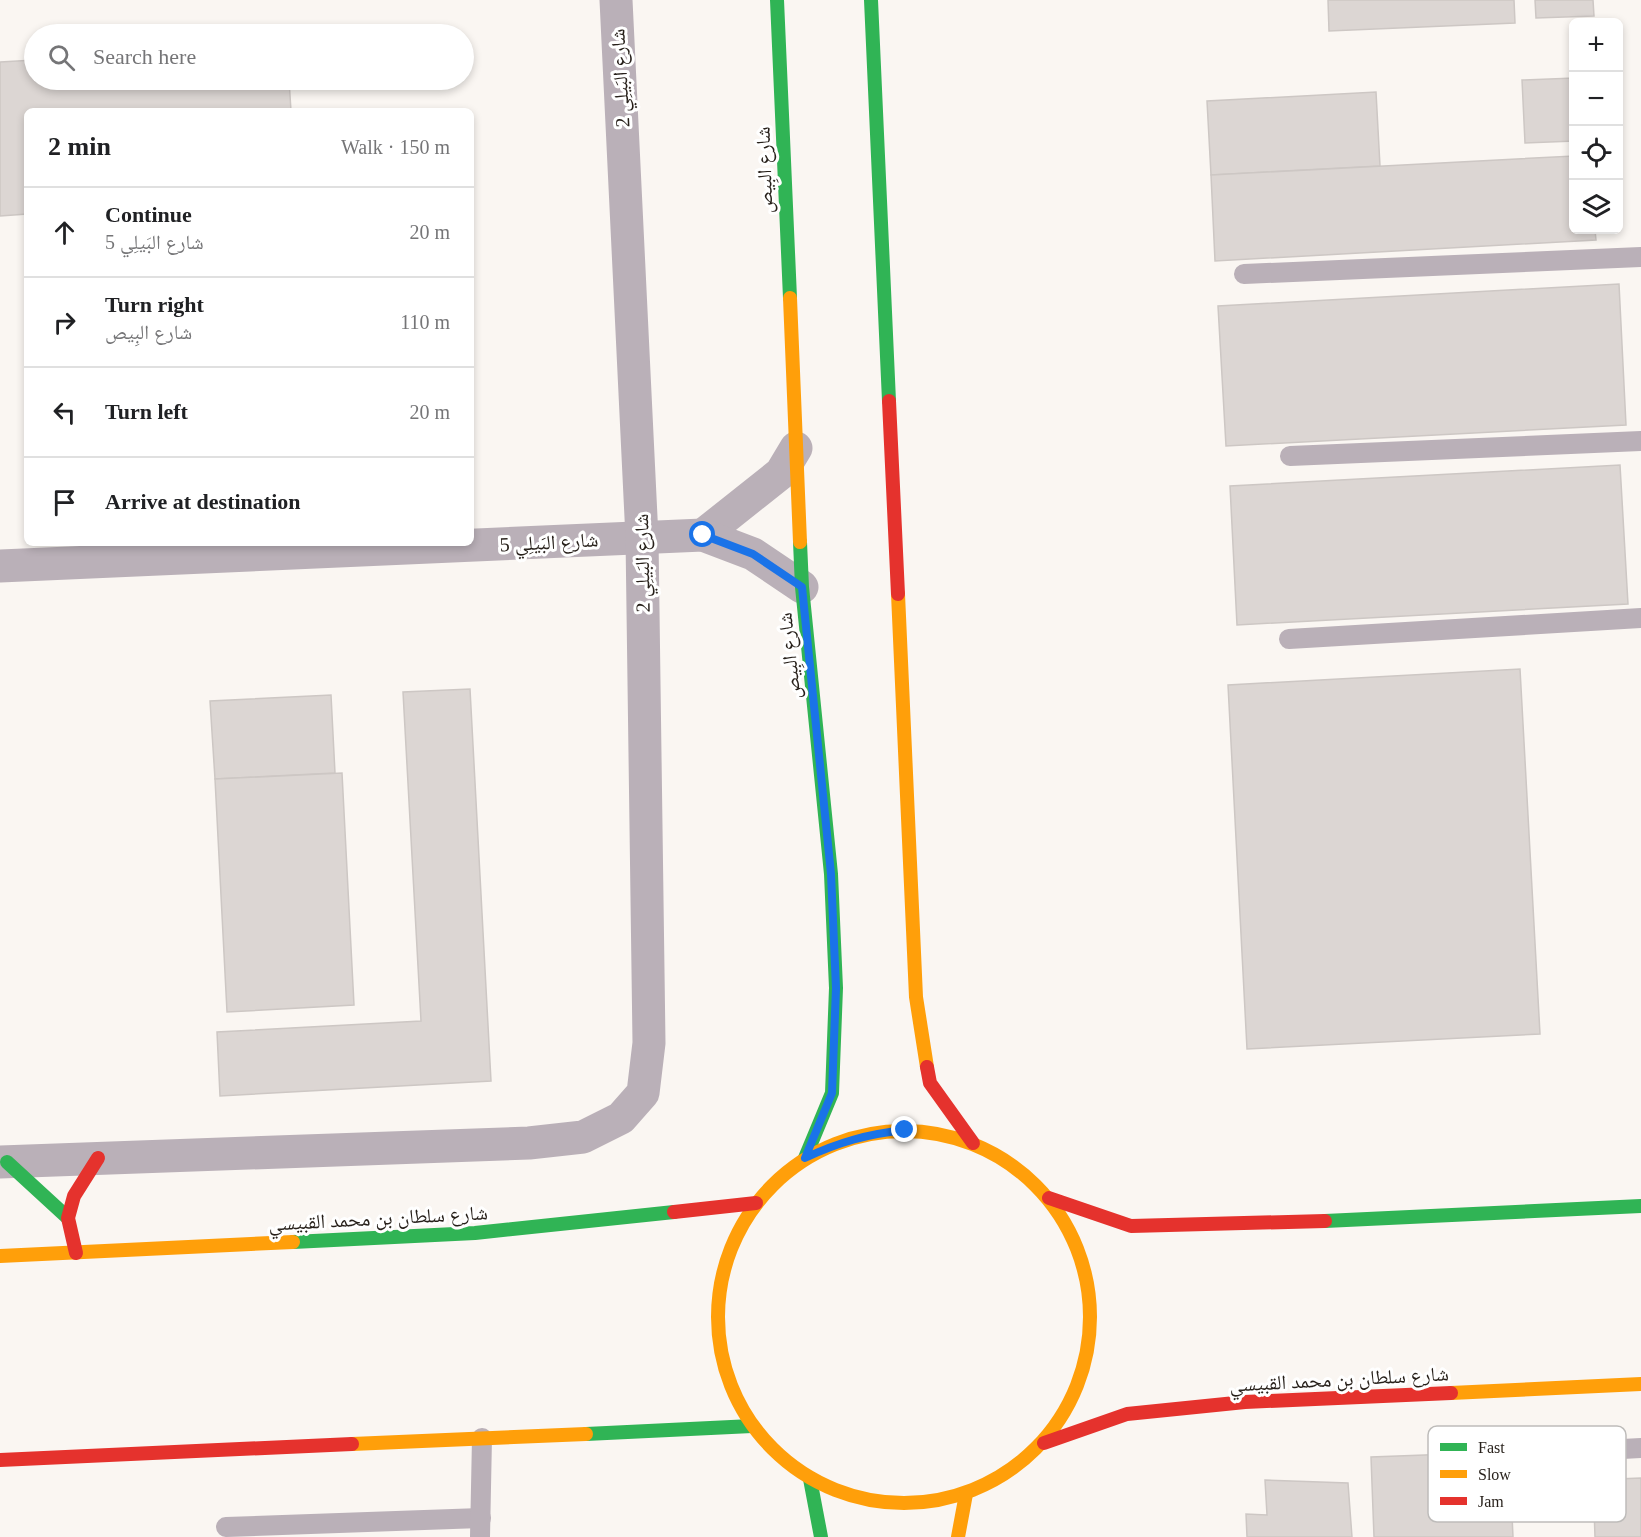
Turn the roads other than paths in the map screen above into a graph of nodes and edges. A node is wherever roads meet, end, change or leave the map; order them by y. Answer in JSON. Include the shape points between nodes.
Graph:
{"nodes":[{"id":1,"x":616,"y":0,"type":"edge"},
{"id":2,"x":777,"y":0,"type":"edge"},
{"id":3,"x":871,"y":0,"type":"edge"},
{"id":4,"x":1641,"y":257,"type":"edge"},
{"id":5,"x":1244,"y":274,"type":"dead end"},
{"id":6,"x":1641,"y":441,"type":"edge"},
{"id":7,"x":796,"y":448,"type":"junction"},
{"id":8,"x":1290,"y":456,"type":"dead end"},
{"id":9,"x":703,"y":535,"type":"junction"},
{"id":10,"x":642,"y":538,"type":"junction"},
{"id":11,"x":474,"y":545,"type":"edge"},
{"id":12,"x":459,"y":546,"type":"edge"},
{"id":13,"x":0,"y":566,"type":"edge"},
{"id":14,"x":802,"y":587,"type":"junction"},
{"id":15,"x":1641,"y":618,"type":"edge"},
{"id":16,"x":1289,"y":639,"type":"dead end"},
{"id":17,"x":973,"y":1143,"type":"junction"},
{"id":18,"x":98,"y":1158,"type":"junction"},
{"id":19,"x":805,"y":1158,"type":"junction"},
{"id":20,"x":3,"y":1162,"type":"edge"},
{"id":21,"x":1049,"y":1197,"type":"junction"},
{"id":22,"x":756,"y":1203,"type":"junction"},
{"id":23,"x":1641,"y":1206,"type":"edge"},
{"id":24,"x":68,"y":1218,"type":"junction"},
{"id":25,"x":76,"y":1253,"type":"junction"},
{"id":26,"x":0,"y":1256,"type":"edge"},
{"id":27,"x":1641,"y":1384,"type":"edge"},
{"id":28,"x":752,"y":1426,"type":"junction"},
{"id":29,"x":482,"y":1438,"type":"junction"},
{"id":30,"x":1044,"y":1443,"type":"junction"},
{"id":31,"x":1641,"y":1448,"type":"edge"},
{"id":32,"x":1626,"y":1449,"type":"edge"},
{"id":33,"x":0,"y":1460,"type":"edge"},
{"id":34,"x":810,"y":1479,"type":"junction"},
{"id":35,"x":966,"y":1494,"type":"junction"},
{"id":36,"x":226,"y":1527,"type":"dead end"},
{"id":37,"x":481,"y":1527,"type":"edge"},
{"id":38,"x":821,"y":1537,"type":"edge"},
{"id":39,"x":958,"y":1537,"type":"edge"}],
"edges":[{"from":1,"to":10,"type":"street","name":"شارع البَيلِي 2"},
{"from":2,"to":7,"type":"main road","name":"شارع البِيص"},
{"from":3,"to":17,"type":"main road","via":[[916,997],[930,1083]]},
{"from":4,"to":5,"type":"lane"},
{"from":6,"to":8,"type":"lane"},
{"from":7,"to":9,"type":"street","via":[[781,473]]},
{"from":7,"to":14,"type":"main road","name":"شارع البِيص"},
{"from":9,"to":10,"type":"street","name":"شارع البَيلِي 5"},
{"from":9,"to":14,"type":"street","name":"شارع البَيلِي 5","via":[[753,554]]},
{"from":10,"to":11,"type":"street","name":"شارع البَيلِي 5"},
{"from":10,"to":18,"type":"street","name":"شارع البَيلِي 2","via":[[649,1043],[643,1093],[621,1118],[584,1137],[529,1143]]},
{"from":12,"to":13,"type":"street","name":"شارع البَيلِي 5"},
{"from":14,"to":19,"type":"main road","name":"شارع البِيص","via":[[831,874],[836,988],[832,1093]]},
{"from":15,"to":16,"type":"lane"},
{"from":17,"to":19,"type":"main road","via":[[905,1130],[837,1143]]},
{"from":17,"to":21,"type":"main road","via":[[1014,1166]]},
{"from":18,"to":20,"type":"street"},
{"from":18,"to":24,"type":"main road","via":[[74,1196]]},
{"from":19,"to":22,"type":"main road"},
{"from":20,"to":24,"type":"main road"},
{"from":21,"to":23,"type":"main road","via":[[1131,1226],[1239,1225]]},
{"from":21,"to":30,"type":"main road","via":[[1077,1242],[1091,1294],[1091,1337],[1074,1398]]},
{"from":22,"to":25,"type":"main road","name":"شارع سلطان بن محمد القبيسي","via":[[475,1233]]},
{"from":22,"to":28,"type":"main road","via":[[732,1244],[719,1290],[718,1326],[729,1384]]},
{"from":24,"to":25,"type":"main road"},
{"from":25,"to":26,"type":"main road","name":"شارع سلطان بن محمد القبيسي"},
{"from":27,"to":30,"type":"main road","name":"شارع سلطان بن محمد القبيسي","via":[[1245,1402],[1127,1414]]},
{"from":28,"to":29,"type":"main road"},
{"from":28,"to":34,"type":"main road","via":[[778,1455]]},
{"from":29,"to":33,"type":"main road"},
{"from":29,"to":37,"type":"lane"},
{"from":30,"to":35,"type":"main road"},
{"from":31,"to":32,"type":"lane"},
{"from":34,"to":35,"type":"main road","via":[[860,1498],[913,1504]]},
{"from":34,"to":38,"type":"main road"},
{"from":35,"to":39,"type":"main road"},
{"from":36,"to":37,"type":"lane"}]}
